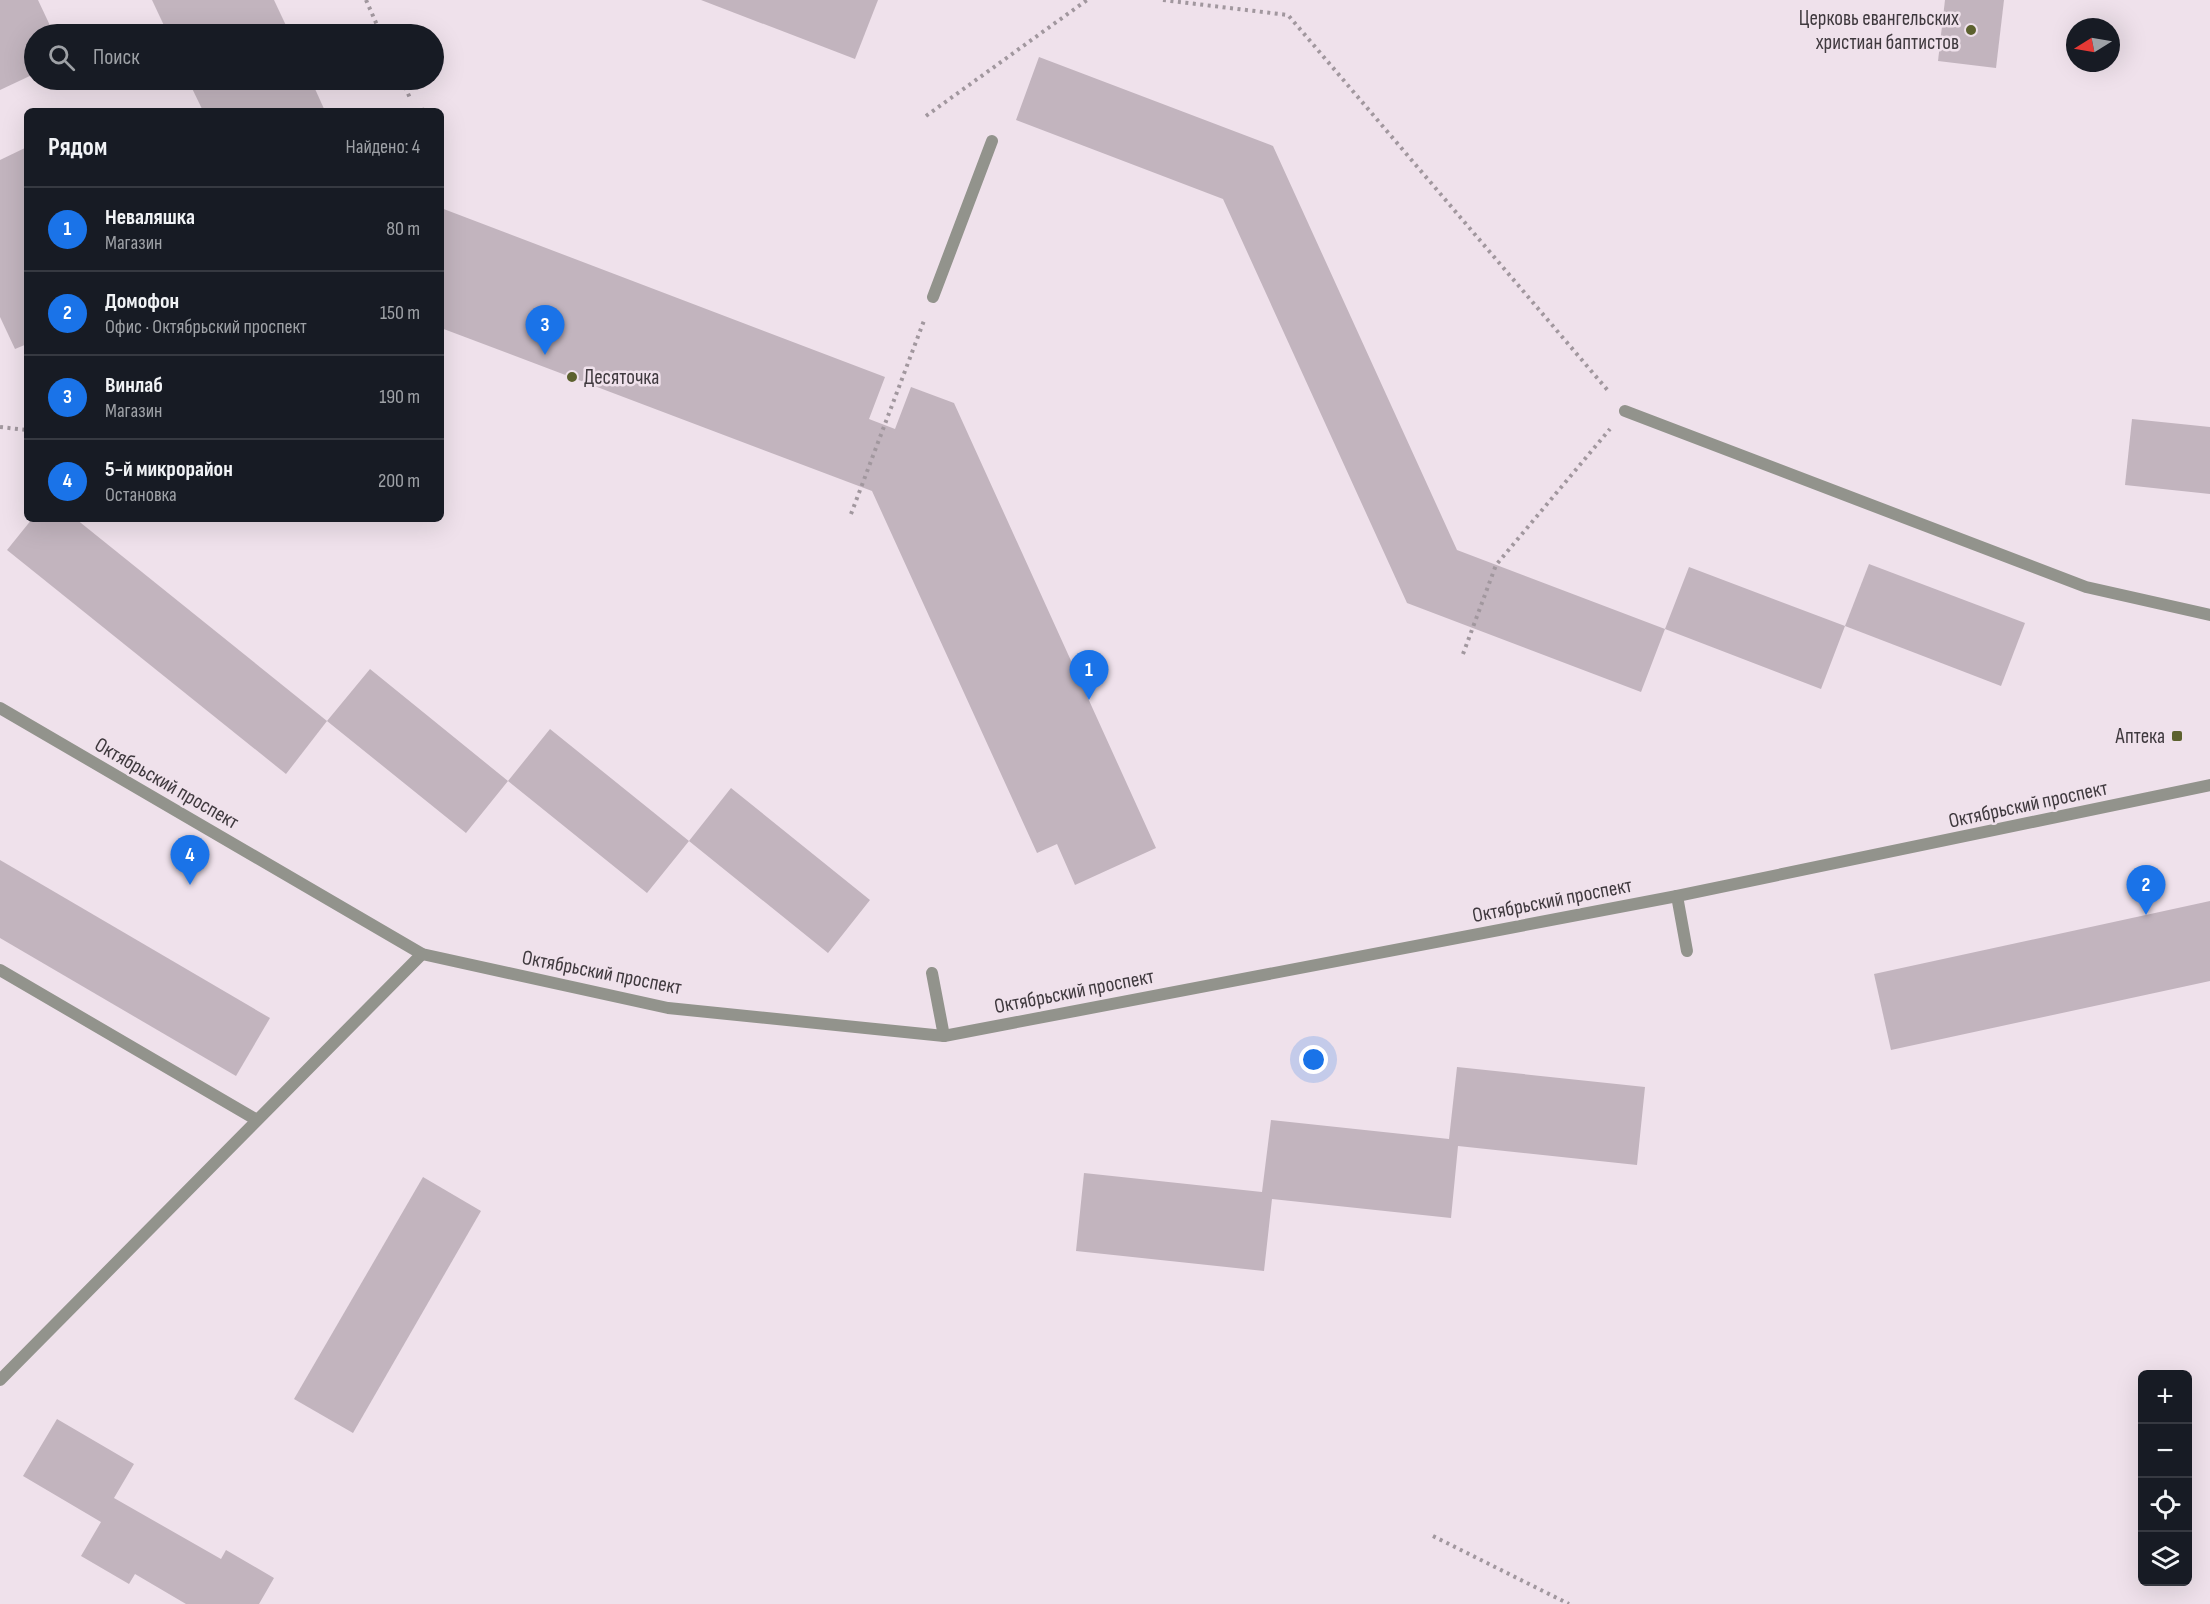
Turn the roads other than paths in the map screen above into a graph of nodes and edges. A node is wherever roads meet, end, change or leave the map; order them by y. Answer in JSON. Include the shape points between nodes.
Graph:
{"nodes":[{"id":1,"x":992,"y":141,"type":"dead end"},
{"id":2,"x":933,"y":297,"type":"road end"},
{"id":3,"x":1625,"y":411,"type":"road end"},
{"id":4,"x":2210,"y":615,"type":"edge"},
{"id":5,"x":0,"y":708,"type":"edge"},
{"id":6,"x":2210,"y":785,"type":"edge"},
{"id":7,"x":1677,"y":896,"type":"junction"},
{"id":8,"x":1687,"y":951,"type":"dead end"},
{"id":9,"x":422,"y":954,"type":"junction"},
{"id":10,"x":0,"y":970,"type":"edge"},
{"id":11,"x":933,"y":973,"type":"dead end"},
{"id":12,"x":944,"y":1036,"type":"junction"},
{"id":13,"x":257,"y":1120,"type":"junction"},
{"id":14,"x":0,"y":1380,"type":"edge"}],
"edges":[{"from":1,"to":2,"type":"street"},
{"from":3,"to":4,"type":"street","via":[[2086,587]]},
{"from":5,"to":9,"type":"street","name":"Октябрьский проспект"},
{"from":6,"to":7,"type":"street","name":"Октябрьский проспект"},
{"from":7,"to":8,"type":"street"},
{"from":7,"to":12,"type":"street","name":"Октябрьский проспект"},
{"from":9,"to":12,"type":"street","name":"Октябрьский проспект","via":[[668,1008]]},
{"from":9,"to":13,"type":"street"},
{"from":10,"to":13,"type":"street"},
{"from":11,"to":12,"type":"street"},
{"from":13,"to":14,"type":"street"}]}
